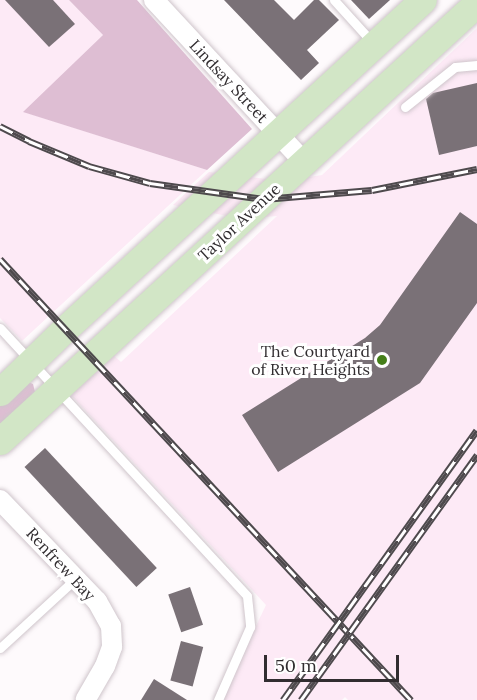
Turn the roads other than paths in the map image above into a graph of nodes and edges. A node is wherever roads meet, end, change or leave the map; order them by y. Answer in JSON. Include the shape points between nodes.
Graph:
{"nodes":[{"id":1,"x":154,"y":0,"type":"edge"},
{"id":2,"x":334,"y":0,"type":"edge"},
{"id":3,"x":423,"y":0,"type":"edge"},
{"id":4,"x":477,"y":3,"type":"edge"},
{"id":5,"x":375,"y":45,"type":"junction"},
{"id":6,"x":477,"y":65,"type":"edge"},
{"id":7,"x":405,"y":107,"type":"dead end"},
{"id":8,"x":278,"y":135,"type":"junction"},
{"id":9,"x":303,"y":162,"type":"junction"},
{"id":10,"x":0,"y":328,"type":"edge"},
{"id":11,"x":32,"y":363,"type":"junction"},
{"id":12,"x":56,"y":390,"type":"junction"},
{"id":13,"x":0,"y":392,"type":"edge"},
{"id":14,"x":0,"y":441,"type":"edge"},
{"id":15,"x":0,"y":500,"type":"edge"},
{"id":16,"x":75,"y":579,"type":"junction"},
{"id":17,"x":0,"y":648,"type":"edge"},
{"id":18,"x":85,"y":700,"type":"edge"},
{"id":19,"x":218,"y":700,"type":"edge"}],
"edges":[{"from":1,"to":8,"type":"street","name":"Lindsay Street"},
{"from":2,"to":5,"type":"lane"},
{"from":3,"to":5,"type":"main road"},
{"from":4,"to":9,"type":"main road","name":"Taylor Avenue"},
{"from":5,"to":8,"type":"main road"},
{"from":6,"to":7,"type":"lane","via":[[454,67]]},
{"from":8,"to":9,"type":"street","name":"Lindsay Street"},
{"from":8,"to":11,"type":"main road"},
{"from":9,"to":12,"type":"main road","name":"Taylor Avenue"},
{"from":10,"to":11,"type":"lane"},
{"from":11,"to":12,"type":"lane"},
{"from":11,"to":13,"type":"main road"},
{"from":12,"to":14,"type":"main road","name":"Taylor Avenue"},
{"from":12,"to":19,"type":"lane","via":[[247,596],[250,627]]},
{"from":15,"to":16,"type":"street","name":"Renfrew Bay"},
{"from":16,"to":17,"type":"lane"},
{"from":16,"to":18,"type":"street","name":"Renfrew Bay","via":[[97,601],[111,626],[112,647]]}]}
